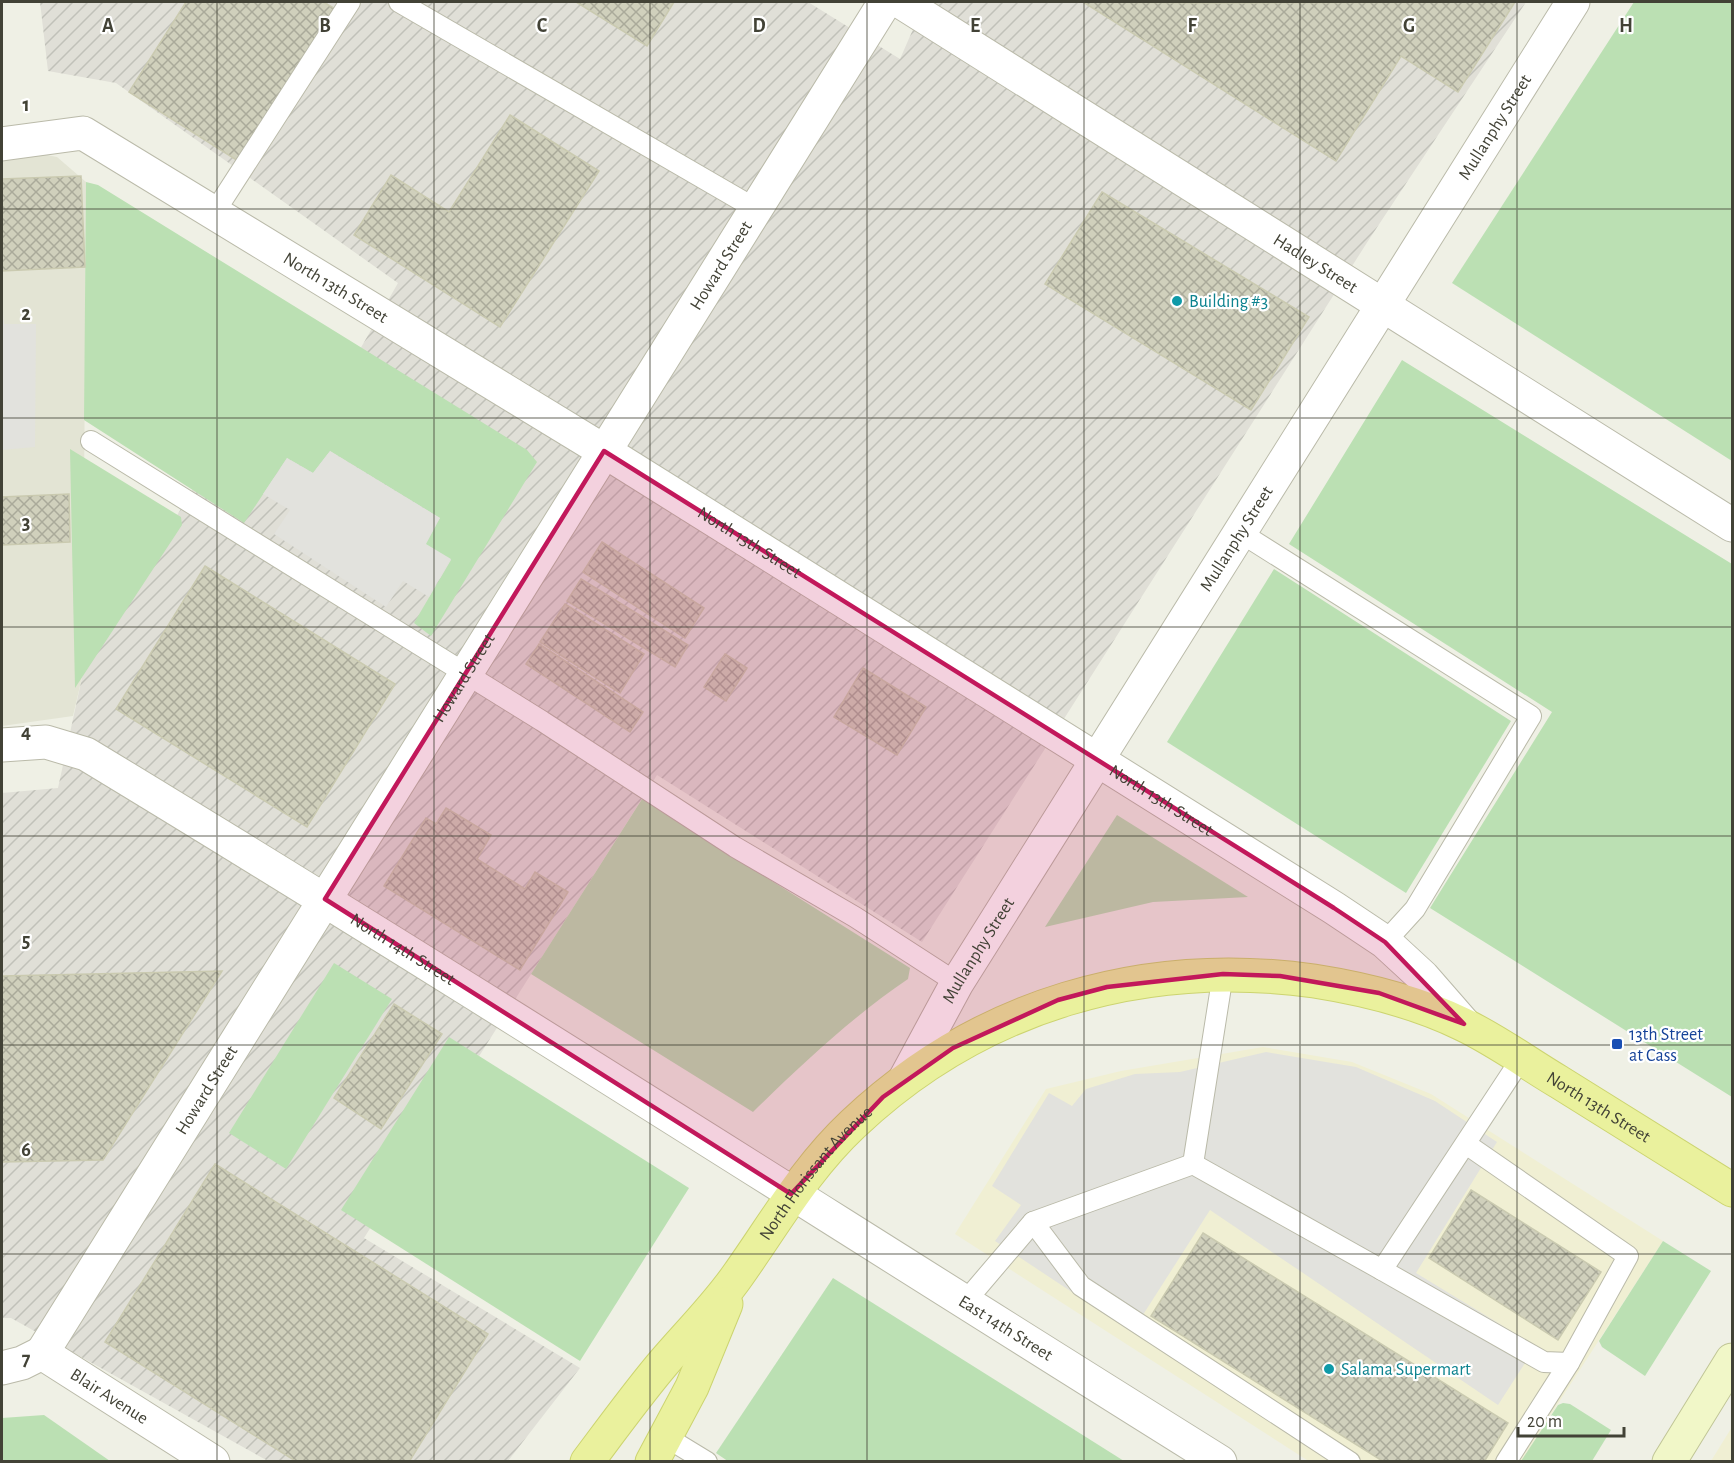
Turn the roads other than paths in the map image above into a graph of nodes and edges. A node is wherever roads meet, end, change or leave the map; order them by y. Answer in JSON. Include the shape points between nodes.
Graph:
{"nodes":[{"id":1,"x":350,"y":2,"type":"edge"},
{"id":2,"x":399,"y":2,"type":"edge"},
{"id":3,"x":885,"y":2,"type":"edge"},
{"id":4,"x":901,"y":2,"type":"edge"},
{"id":5,"x":1573,"y":2,"type":"edge"},
{"id":6,"x":2,"y":144,"type":"edge"},
{"id":7,"x":756,"y":209,"type":"junction"},
{"id":8,"x":214,"y":213,"type":"junction"},
{"id":9,"x":1383,"y":307,"type":"junction"},
{"id":10,"x":92,"y":441,"type":"dead end"},
{"id":11,"x":604,"y":451,"type":"junction"},
{"id":12,"x":1732,"y":525,"type":"edge"},
{"id":13,"x":1241,"y":533,"type":"junction"},
{"id":14,"x":466,"y":673,"type":"junction"},
{"id":15,"x":2,"y":745,"type":"edge"},
{"id":16,"x":1098,"y":760,"type":"junction"},
{"id":17,"x":325,"y":899,"type":"junction"},
{"id":18,"x":1385,"y":942,"type":"junction"},
{"id":19,"x":1223,"y":974,"type":"junction"},
{"id":20,"x":957,"y":983,"type":"junction"},
{"id":21,"x":1464,"y":1024,"type":"junction"},
{"id":22,"x":1521,"y":1059,"type":"junction"},
{"id":23,"x":905,"y":1079,"type":"junction"},
{"id":24,"x":1466,"y":1144,"type":"junction"},
{"id":25,"x":1193,"y":1164,"type":"junction"},
{"id":26,"x":1732,"y":1190,"type":"edge"},
{"id":27,"x":791,"y":1194,"type":"junction"},
{"id":28,"x":1033,"y":1222,"type":"junction"},
{"id":29,"x":1382,"y":1270,"type":"junction"},
{"id":30,"x":736,"y":1278,"type":"junction"},
{"id":31,"x":964,"y":1303,"type":"junction"},
{"id":32,"x":42,"y":1353,"type":"junction"},
{"id":33,"x":1732,"y":1360,"type":"edge"},
{"id":34,"x":1569,"y":1363,"type":"junction"},
{"id":35,"x":2,"y":1368,"type":"edge"},
{"id":36,"x":659,"y":1449,"type":"edge"},
{"id":37,"x":213,"y":1461,"type":"edge"},
{"id":38,"x":587,"y":1461,"type":"edge"},
{"id":39,"x":706,"y":1461,"type":"edge"},
{"id":40,"x":1220,"y":1461,"type":"edge"},
{"id":41,"x":1350,"y":1461,"type":"edge"},
{"id":42,"x":1506,"y":1461,"type":"edge"},
{"id":43,"x":1669,"y":1461,"type":"edge"}],
"edges":[{"from":1,"to":8,"type":"lane"},
{"from":2,"to":7,"type":"lane"},
{"from":3,"to":7,"type":"street","name":"Howard Street"},
{"from":4,"to":9,"type":"street","name":"Hadley Street"},
{"from":5,"to":9,"type":"street","name":"Mullanphy Street"},
{"from":6,"to":8,"type":"street","name":"North 13th Street","via":[[83,133]]},
{"from":7,"to":11,"type":"street","name":"Howard Street"},
{"from":8,"to":11,"type":"street","name":"North 13th Street"},
{"from":9,"to":12,"type":"street","name":"Hadley Street"},
{"from":9,"to":13,"type":"street","name":"Mullanphy Street"},
{"from":10,"to":14,"type":"lane"},
{"from":11,"to":14,"type":"street","name":"Howard Street"},
{"from":11,"to":16,"type":"street","name":"North 13th Street"},
{"from":13,"to":16,"type":"street","name":"Mullanphy Street"},
{"from":13,"to":18,"type":"lane","via":[[1531,716],[1415,909]]},
{"from":14,"to":17,"type":"street","name":"Howard Street"},
{"from":14,"to":20,"type":"lane","via":[[735,847]]},
{"from":15,"to":17,"type":"street","name":"North 14th Street","via":[[46,742],[86,754]]},
{"from":16,"to":18,"type":"street","name":"North 13th Street"},
{"from":16,"to":20,"type":"street","name":"Mullanphy Street"},
{"from":17,"to":27,"type":"street","name":"North 14th Street"},
{"from":17,"to":32,"type":"street","name":"Howard Street"},
{"from":18,"to":21,"type":"street","name":"North 13th Street"},
{"from":19,"to":21,"type":"main road","name":"North 13th Street","via":[[1280,976],[1379,993]]},
{"from":19,"to":23,"type":"main road","name":"North 13th Street","via":[[1162,977],[1058,1000],[953,1048]]},
{"from":19,"to":25,"type":"lane"},
{"from":20,"to":23,"type":"street","name":"Mullanphy Street"},
{"from":21,"to":22,"type":"main road","name":"North 13th Street"},
{"from":22,"to":24,"type":"lane"},
{"from":22,"to":26,"type":"main road","name":"North 13th Street"},
{"from":23,"to":27,"type":"main road","name":"North Florissant Avenue","via":[[850,1126]]},
{"from":24,"to":29,"type":"lane"},
{"from":24,"to":34,"type":"lane","via":[[1628,1256]]},
{"from":25,"to":28,"type":"lane"},
{"from":25,"to":29,"type":"lane"},
{"from":27,"to":30,"type":"main road","name":"North Florissant Avenue"},
{"from":27,"to":31,"type":"street","name":"East 14th Street"},
{"from":28,"to":31,"type":"lane"},
{"from":28,"to":41,"type":"lane","via":[[1081,1286]]},
{"from":29,"to":34,"type":"lane","via":[[1544,1362]]},
{"from":30,"to":36,"type":"main road","name":"North Florissant Avenue","via":[[692,1387]]},
{"from":30,"to":38,"type":"main road","name":"North Florissant Avenue"},
{"from":31,"to":40,"type":"street","name":"East 14th Street"},
{"from":32,"to":35,"type":"street"},
{"from":32,"to":37,"type":"street","name":"Blair Avenue"},
{"from":33,"to":43,"type":"main road"},
{"from":34,"to":42,"type":"lane"},
{"from":36,"to":39,"type":"lane"}]}
